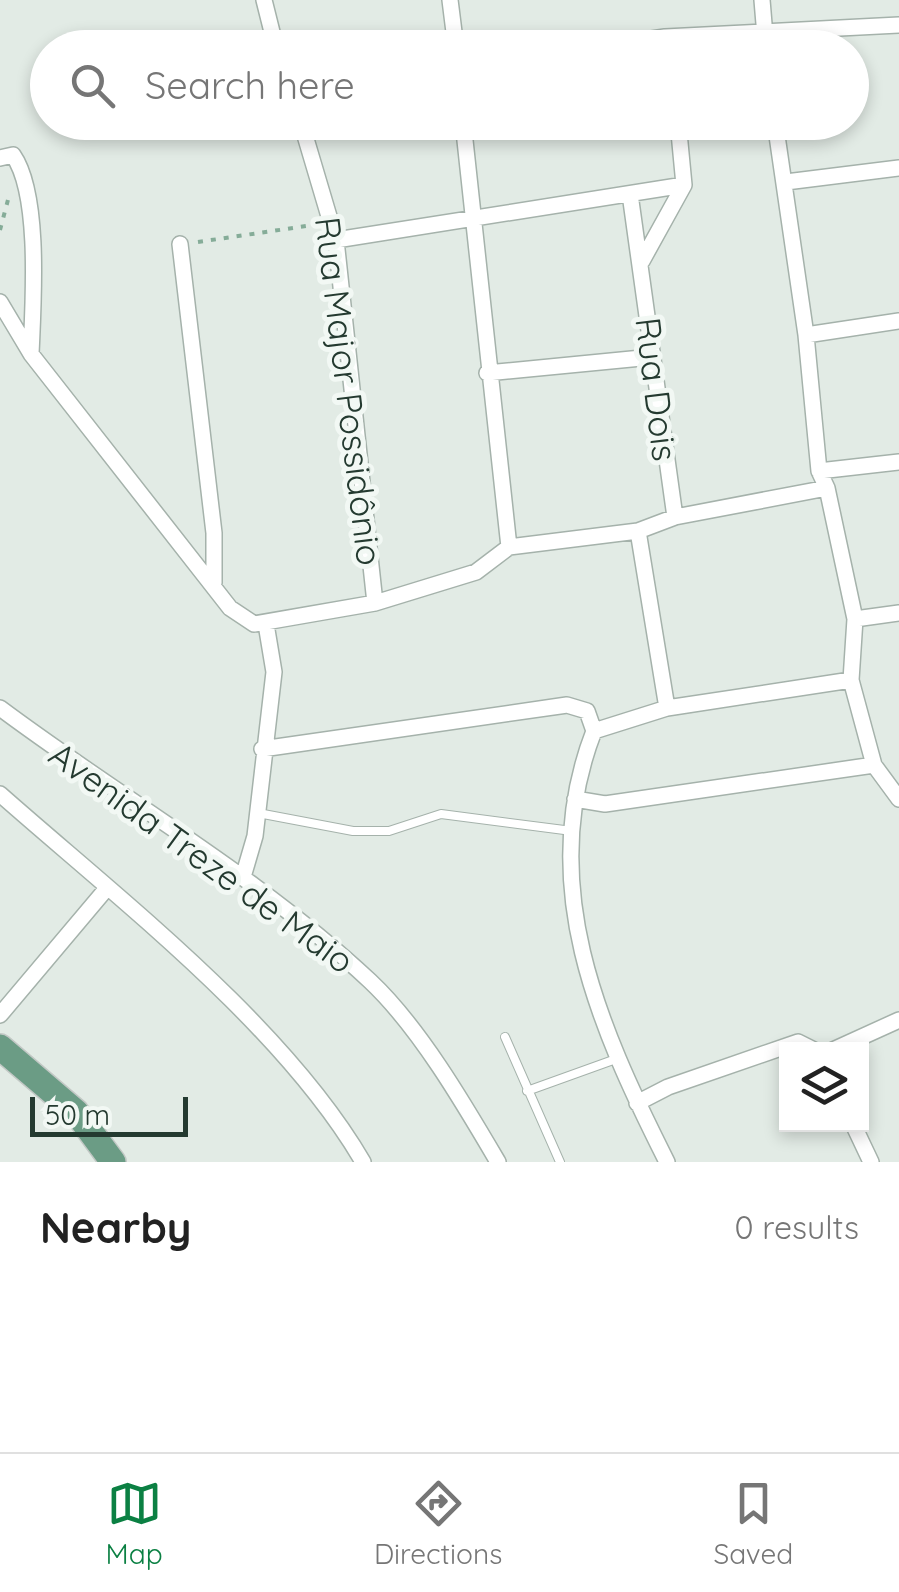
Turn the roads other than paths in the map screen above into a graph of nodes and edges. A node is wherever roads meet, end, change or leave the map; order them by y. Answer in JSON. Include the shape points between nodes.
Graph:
{"nodes":[{"id":1,"x":264,"y":0,"type":"edge"},
{"id":2,"x":450,"y":0,"type":"edge"},
{"id":3,"x":762,"y":0,"type":"edge"},
{"id":4,"x":899,"y":24,"type":"edge"},
{"id":5,"x":272,"y":30,"type":"edge"},
{"id":6,"x":454,"y":30,"type":"edge"},
{"id":7,"x":765,"y":30,"type":"edge"},
{"id":8,"x":846,"y":30,"type":"edge"},
{"id":9,"x":307,"y":140,"type":"edge"},
{"id":10,"x":465,"y":140,"type":"edge"},
{"id":11,"x":682,"y":140,"type":"edge"},
{"id":12,"x":778,"y":140,"type":"edge"},
{"id":13,"x":0,"y":158,"type":"edge"},
{"id":14,"x":899,"y":168,"type":"edge"},
{"id":15,"x":786,"y":182,"type":"junction"},
{"id":16,"x":684,"y":185,"type":"junction"},
{"id":17,"x":630,"y":194,"type":"junction"},
{"id":18,"x":472,"y":220,"type":"junction"},
{"id":19,"x":336,"y":240,"type":"junction"},
{"id":20,"x":180,"y":244,"type":"road end"},
{"id":21,"x":642,"y":261,"type":"junction"},
{"id":22,"x":0,"y":302,"type":"edge"},
{"id":23,"x":899,"y":322,"type":"edge"},
{"id":24,"x":806,"y":335,"type":"junction"},
{"id":25,"x":31,"y":354,"type":"junction"},
{"id":26,"x":652,"y":357,"type":"junction"},
{"id":27,"x":487,"y":372,"type":"junction"},
{"id":28,"x":899,"y":462,"type":"edge"},
{"id":29,"x":819,"y":471,"type":"junction"},
{"id":30,"x":827,"y":488,"type":"junction"},
{"id":31,"x":674,"y":517,"type":"junction"},
{"id":32,"x":638,"y":531,"type":"junction"},
{"id":33,"x":508,"y":547,"type":"junction"},
{"id":34,"x":214,"y":584,"type":"junction"},
{"id":35,"x":375,"y":603,"type":"junction"},
{"id":36,"x":899,"y":612,"type":"edge"},
{"id":37,"x":855,"y":619,"type":"junction"},
{"id":38,"x":266,"y":624,"type":"junction"},
{"id":39,"x":851,"y":680,"type":"junction"},
{"id":40,"x":0,"y":708,"type":"edge"},
{"id":41,"x":667,"y":708,"type":"junction"},
{"id":42,"x":594,"y":731,"type":"junction"},
{"id":43,"x":262,"y":748,"type":"junction"},
{"id":44,"x":874,"y":765,"type":"junction"},
{"id":45,"x":896,"y":789,"type":"edge"},
{"id":46,"x":0,"y":794,"type":"edge"},
{"id":47,"x":576,"y":799,"type":"junction"},
{"id":48,"x":258,"y":813,"type":"junction"},
{"id":49,"x":572,"y":831,"type":"junction"},
{"id":50,"x":243,"y":877,"type":"junction"},
{"id":51,"x":107,"y":888,"type":"junction"},
{"id":52,"x":0,"y":1016,"type":"edge"},
{"id":53,"x":899,"y":1020,"type":"edge"},
{"id":54,"x":506,"y":1036,"type":"dead end"},
{"id":55,"x":851,"y":1042,"type":"edge"},
{"id":56,"x":0,"y":1046,"type":"edge"},
{"id":57,"x":779,"y":1049,"type":"edge"},
{"id":58,"x":616,"y":1058,"type":"junction"},
{"id":59,"x":527,"y":1091,"type":"junction"},
{"id":60,"x":637,"y":1102,"type":"junction"},
{"id":61,"x":857,"y":1132,"type":"edge"},
{"id":62,"x":113,"y":1162,"type":"edge"},
{"id":63,"x":362,"y":1162,"type":"edge"},
{"id":64,"x":498,"y":1162,"type":"edge"},
{"id":65,"x":560,"y":1162,"type":"edge"},
{"id":66,"x":668,"y":1162,"type":"edge"},
{"id":67,"x":870,"y":1162,"type":"edge"}],
"edges":[{"from":1,"to":5,"type":"street"},
{"from":2,"to":6,"type":"street"},
{"from":3,"to":7,"type":"street"},
{"from":4,"to":8,"type":"street"},
{"from":9,"to":19,"type":"street","name":"Rua Major Possidônio"},
{"from":10,"to":18,"type":"street"},
{"from":11,"to":16,"type":"street"},
{"from":12,"to":15,"type":"street"},
{"from":13,"to":25,"type":"street","via":[[14,156],[22,168],[34,259]]},
{"from":14,"to":15,"type":"street"},
{"from":15,"to":24,"type":"street"},
{"from":16,"to":17,"type":"street"},
{"from":16,"to":21,"type":"street"},
{"from":17,"to":18,"type":"street"},
{"from":17,"to":21,"type":"street","name":"Rua Dois"},
{"from":18,"to":19,"type":"street"},
{"from":18,"to":27,"type":"street"},
{"from":19,"to":35,"type":"street","name":"Rua Major Possidônio"},
{"from":20,"to":34,"type":"street","via":[[214,533]]},
{"from":21,"to":26,"type":"street","name":"Rua Dois"},
{"from":22,"to":25,"type":"street"},
{"from":23,"to":24,"type":"street"},
{"from":24,"to":29,"type":"street"},
{"from":25,"to":34,"type":"street"},
{"from":26,"to":27,"type":"street"},
{"from":26,"to":31,"type":"street","name":"Rua Dois"},
{"from":27,"to":33,"type":"street"},
{"from":28,"to":29,"type":"street"},
{"from":29,"to":30,"type":"street"},
{"from":30,"to":31,"type":"street"},
{"from":30,"to":37,"type":"street"},
{"from":31,"to":32,"type":"street"},
{"from":32,"to":33,"type":"street"},
{"from":32,"to":41,"type":"street"},
{"from":33,"to":35,"type":"street","via":[[476,572]]},
{"from":34,"to":38,"type":"street","via":[[230,608]]},
{"from":35,"to":38,"type":"street"},
{"from":36,"to":37,"type":"street"},
{"from":37,"to":39,"type":"street"},
{"from":38,"to":43,"type":"street","via":[[274,672]]},
{"from":39,"to":41,"type":"street"},
{"from":39,"to":44,"type":"street"},
{"from":40,"to":50,"type":"street","name":"Avenida Treze de Maio"},
{"from":41,"to":42,"type":"street"},
{"from":42,"to":43,"type":"street","via":[[587,711],[568,705]]},
{"from":42,"to":47,"type":"street","via":[[576,778]]},
{"from":43,"to":48,"type":"street"},
{"from":44,"to":45,"type":"street"},
{"from":44,"to":47,"type":"street","via":[[605,804]]},
{"from":46,"to":51,"type":"street","name":"Avenida Treze de Maio"},
{"from":47,"to":49,"type":"street"},
{"from":48,"to":49,"type":"lane","via":[[354,831],[389,831],[441,814]]},
{"from":48,"to":50,"type":"street"},
{"from":49,"to":58,"type":"street","via":[[568,851],[578,942]]},
{"from":50,"to":64,"type":"street","name":"Avenida Treze de Maio","via":[[372,983],[456,1091]]},
{"from":51,"to":52,"type":"street"},
{"from":51,"to":63,"type":"street","name":"Avenida Treze de Maio","via":[[253,1023],[336,1117]]},
{"from":53,"to":55,"type":"street"},
{"from":54,"to":59,"type":"lane"},
{"from":56,"to":62,"type":"main road","via":[[76,1112]]},
{"from":57,"to":60,"type":"street"},
{"from":58,"to":59,"type":"lane"},
{"from":58,"to":60,"type":"street"},
{"from":59,"to":65,"type":"lane"},
{"from":60,"to":66,"type":"street"},
{"from":61,"to":67,"type":"street"}]}
